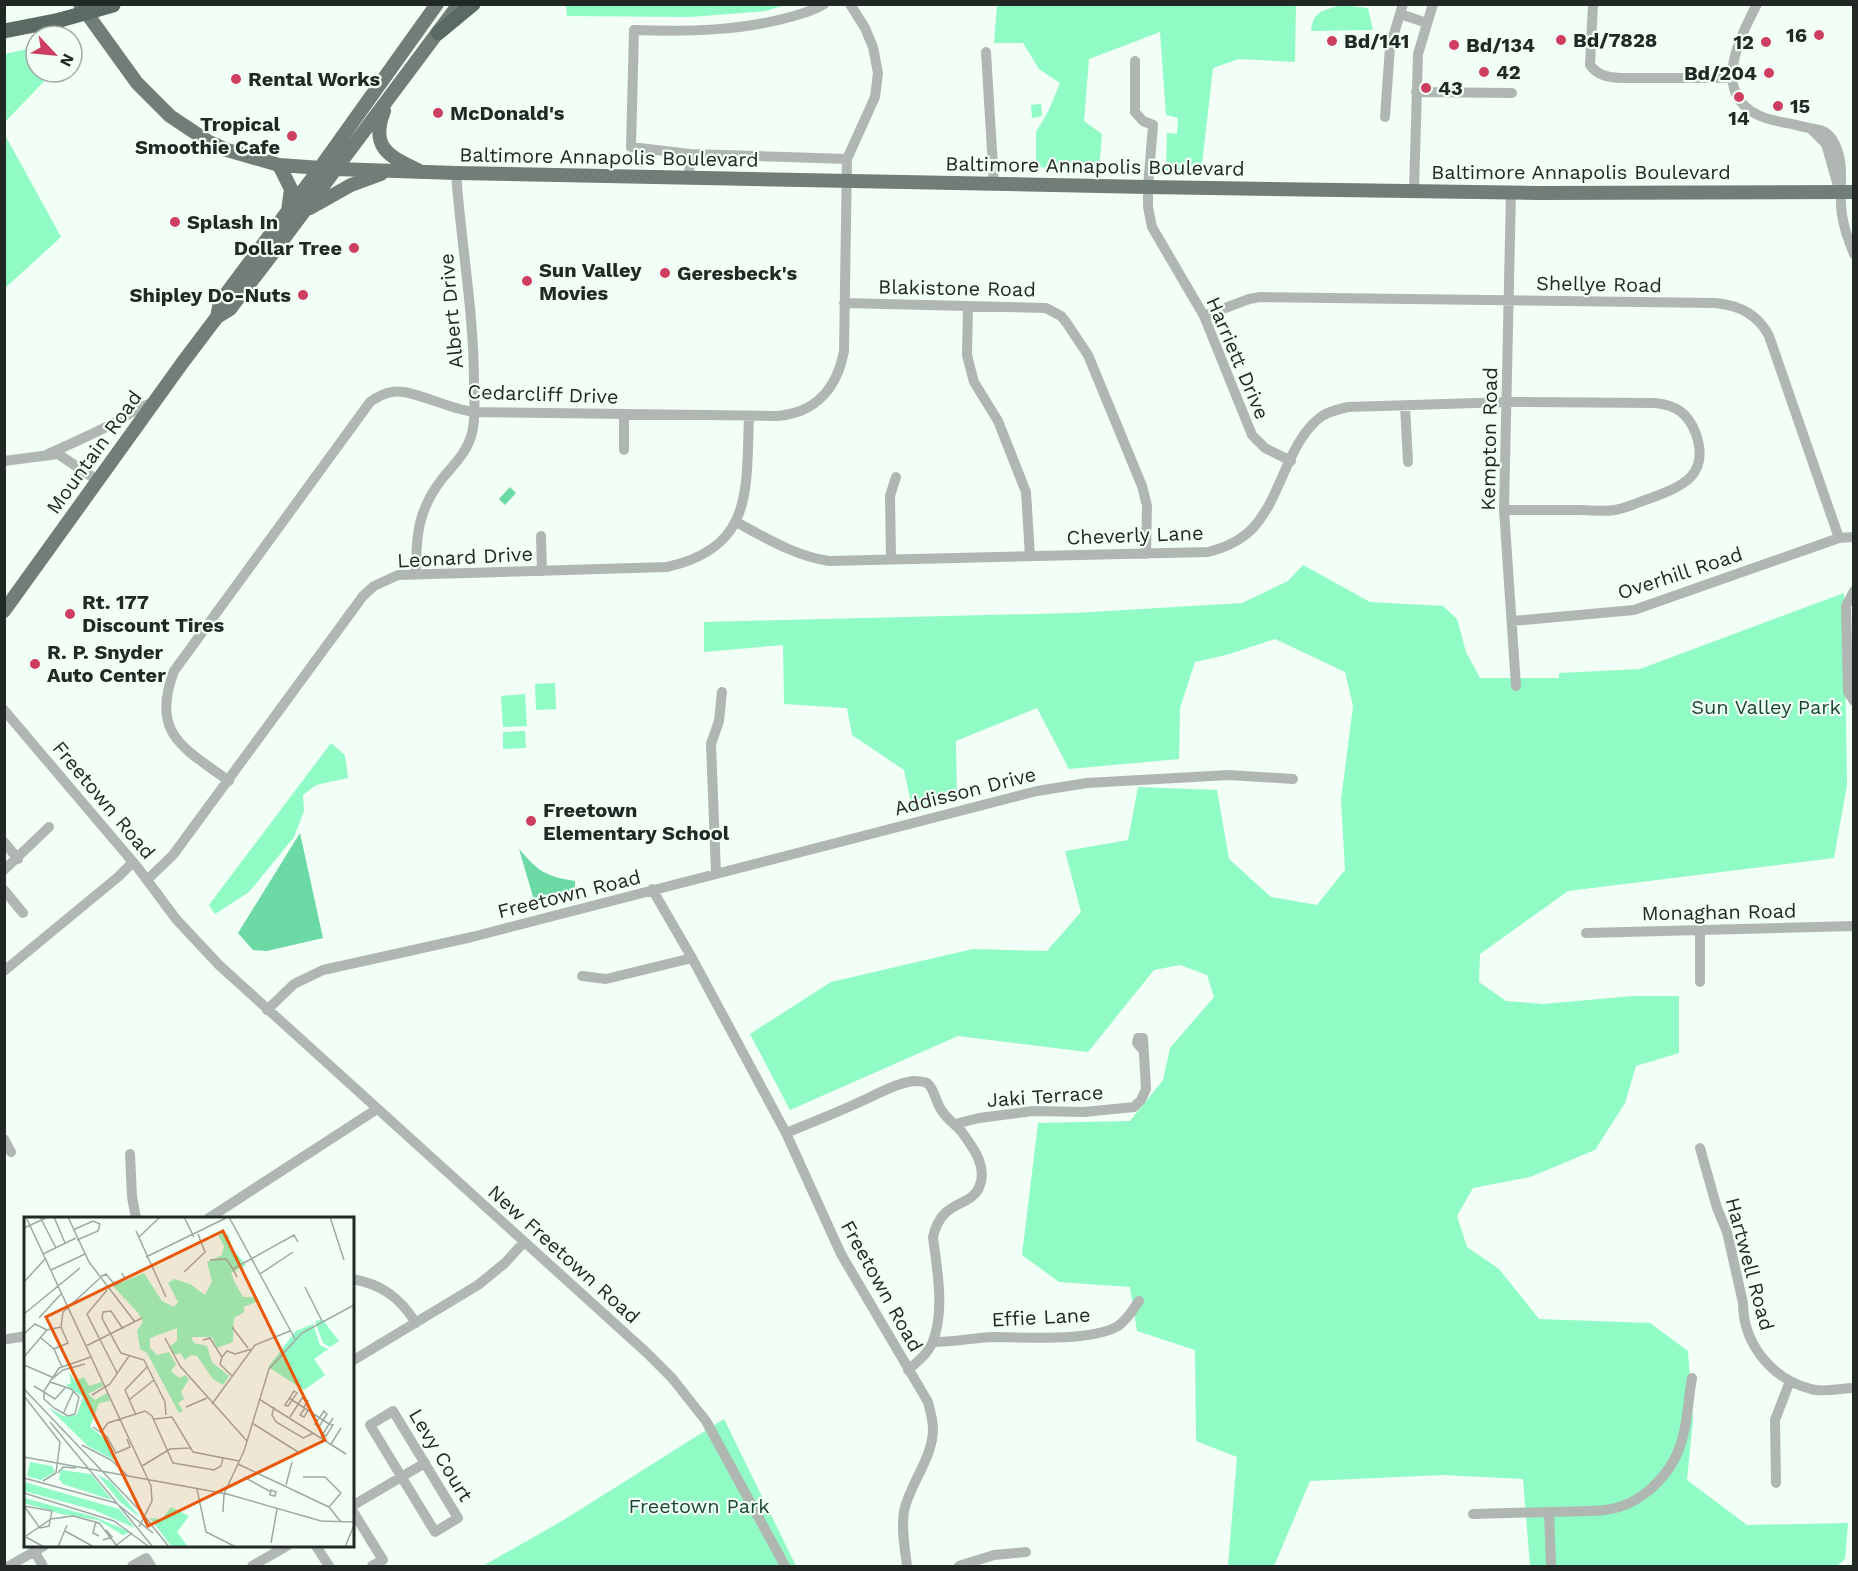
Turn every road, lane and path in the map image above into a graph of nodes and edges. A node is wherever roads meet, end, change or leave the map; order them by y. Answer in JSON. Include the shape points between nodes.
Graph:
{"nodes":[{"id":1,"x":80,"y":4,"type":"edge"},
{"id":2,"x":438,"y":4,"type":"edge"},
{"id":3,"x":459,"y":4,"type":"edge"},
{"id":4,"x":473,"y":4,"type":"edge"},
{"id":5,"x":824,"y":4,"type":"edge"},
{"id":6,"x":850,"y":4,"type":"edge"},
{"id":7,"x":1433,"y":4,"type":"edge"},
{"id":8,"x":1593,"y":4,"type":"edge"},
{"id":9,"x":1757,"y":4,"type":"edge"},
{"id":10,"x":114,"y":5,"type":"edge"},
{"id":11,"x":1402,"y":9,"type":"edge"},
{"id":12,"x":1427,"y":23,"type":"junction"},
{"id":13,"x":4,"y":31,"type":"edge"},
{"id":14,"x":438,"y":33,"type":"junction"},
{"id":15,"x":986,"y":52,"type":"dead end"},
{"id":16,"x":1135,"y":61,"type":"dead end"},
{"id":17,"x":1732,"y":78,"type":"junction"},
{"id":18,"x":1416,"y":92,"type":"junction"},
{"id":19,"x":1512,"y":93,"type":"dead end"},
{"id":20,"x":390,"y":97,"type":"junction"},
{"id":21,"x":1384,"y":117,"type":"dead end"},
{"id":22,"x":690,"y":154,"type":"junction"},
{"id":23,"x":848,"y":159,"type":"junction"},
{"id":24,"x":279,"y":165,"type":"junction"},
{"id":25,"x":320,"y":168,"type":"junction"},
{"id":26,"x":336,"y":169,"type":"junction"},
{"id":27,"x":389,"y":171,"type":"junction"},
{"id":28,"x":422,"y":172,"type":"junction"},
{"id":29,"x":456,"y":173,"type":"junction"},
{"id":30,"x":689,"y":178,"type":"junction"},
{"id":31,"x":847,"y":181,"type":"junction"},
{"id":32,"x":994,"y":184,"type":"junction"},
{"id":33,"x":1148,"y":187,"type":"junction"},
{"id":34,"x":1414,"y":190,"type":"junction"},
{"id":35,"x":1511,"y":192,"type":"junction"},
{"id":36,"x":1847,"y":192,"type":"edge"},
{"id":37,"x":288,"y":211,"type":"junction"},
{"id":38,"x":304,"y":212,"type":"junction"},
{"id":39,"x":1854,"y":255,"type":"edge"},
{"id":40,"x":1508,"y":300,"type":"junction"},
{"id":41,"x":843,"y":303,"type":"junction"},
{"id":42,"x":968,"y":307,"type":"junction"},
{"id":43,"x":1204,"y":316,"type":"junction"},
{"id":44,"x":217,"y":317,"type":"junction"},
{"id":45,"x":154,"y":402,"type":"junction"},
{"id":46,"x":1508,"y":402,"type":"junction"},
{"id":47,"x":1405,"y":406,"type":"junction"},
{"id":48,"x":474,"y":412,"type":"junction"},
{"id":49,"x":624,"y":415,"type":"junction"},
{"id":50,"x":749,"y":417,"type":"junction"},
{"id":51,"x":624,"y":450,"type":"dead end"},
{"id":52,"x":48,"y":454,"type":"junction"},
{"id":53,"x":4,"y":461,"type":"edge"},
{"id":54,"x":1291,"y":461,"type":"junction"},
{"id":55,"x":1408,"y":462,"type":"dead end"},
{"id":56,"x":896,"y":477,"type":"dead end"},
{"id":57,"x":97,"y":480,"type":"junction"},
{"id":58,"x":1504,"y":510,"type":"junction"},
{"id":59,"x":736,"y":522,"type":"junction"},
{"id":60,"x":541,"y":536,"type":"dead end"},
{"id":61,"x":1854,"y":537,"type":"edge"},
{"id":62,"x":1839,"y":538,"type":"junction"},
{"id":63,"x":1146,"y":554,"type":"junction"},
{"id":64,"x":1030,"y":556,"type":"junction"},
{"id":65,"x":891,"y":559,"type":"junction"},
{"id":66,"x":542,"y":571,"type":"junction"},
{"id":67,"x":416,"y":573,"type":"junction"},
{"id":68,"x":1854,"y":591,"type":"edge"},
{"id":69,"x":4,"y":610,"type":"edge"},
{"id":70,"x":1512,"y":621,"type":"junction"},
{"id":71,"x":1516,"y":686,"type":"dead end"},
{"id":72,"x":722,"y":692,"type":"dead end"},
{"id":73,"x":1854,"y":701,"type":"edge"},
{"id":74,"x":4,"y":710,"type":"edge"},
{"id":75,"x":1293,"y":779,"type":"dead end"},
{"id":76,"x":229,"y":781,"type":"junction"},
{"id":77,"x":49,"y":827,"type":"dead end"},
{"id":78,"x":4,"y":842,"type":"edge"},
{"id":79,"x":18,"y":859,"type":"junction"},
{"id":80,"x":133,"y":862,"type":"junction"},
{"id":81,"x":4,"y":870,"type":"edge"},
{"id":82,"x":716,"y":874,"type":"junction"},
{"id":83,"x":147,"y":880,"type":"junction"},
{"id":84,"x":652,"y":889,"type":"junction"},
{"id":85,"x":4,"y":890,"type":"edge"},
{"id":86,"x":23,"y":913,"type":"dead end"},
{"id":87,"x":1854,"y":926,"type":"edge"},
{"id":88,"x":1700,"y":930,"type":"junction"},
{"id":89,"x":1586,"y":933,"type":"dead end"},
{"id":90,"x":692,"y":958,"type":"junction"},
{"id":91,"x":4,"y":970,"type":"edge"},
{"id":92,"x":582,"y":976,"type":"dead end"},
{"id":93,"x":1700,"y":982,"type":"dead end"},
{"id":94,"x":267,"y":1010,"type":"junction"},
{"id":95,"x":1143,"y":1050,"type":"dead end"},
{"id":96,"x":377,"y":1109,"type":"junction"},
{"id":97,"x":955,"y":1124,"type":"junction"},
{"id":98,"x":786,"y":1133,"type":"junction"},
{"id":99,"x":4,"y":1138,"type":"edge"},
{"id":100,"x":1700,"y":1148,"type":"dead end"},
{"id":101,"x":11,"y":1152,"type":"dead end"},
{"id":102,"x":130,"y":1154,"type":"dead end"},
{"id":103,"x":136,"y":1217,"type":"edge"},
{"id":104,"x":211,"y":1217,"type":"edge"},
{"id":105,"x":524,"y":1242,"type":"junction"},
{"id":106,"x":354,"y":1280,"type":"edge"},
{"id":107,"x":1139,"y":1301,"type":"dead end"},
{"id":108,"x":416,"y":1323,"type":"junction"},
{"id":109,"x":24,"y":1336,"type":"edge"},
{"id":110,"x":8,"y":1339,"type":"dead end"},
{"id":111,"x":933,"y":1342,"type":"junction"},
{"id":112,"x":354,"y":1360,"type":"edge"},
{"id":113,"x":908,"y":1370,"type":"junction"},
{"id":114,"x":1692,"y":1378,"type":"dead end"},
{"id":115,"x":1790,"y":1381,"type":"junction"},
{"id":116,"x":1854,"y":1388,"type":"edge"},
{"id":117,"x":425,"y":1463,"type":"junction"},
{"id":118,"x":401,"y":1477,"type":"junction"},
{"id":119,"x":1776,"y":1483,"type":"dead end"},
{"id":120,"x":354,"y":1507,"type":"edge"},
{"id":121,"x":354,"y":1511,"type":"edge"},
{"id":122,"x":1549,"y":1512,"type":"junction"},
{"id":123,"x":1473,"y":1514,"type":"dead end"},
{"id":124,"x":317,"y":1547,"type":"edge"},
{"id":125,"x":39,"y":1548,"type":"edge"},
{"id":126,"x":270,"y":1550,"type":"edge"},
{"id":127,"x":1026,"y":1552,"type":"dead end"},
{"id":128,"x":9,"y":1566,"type":"edge"},
{"id":129,"x":43,"y":1566,"type":"edge"},
{"id":130,"x":132,"y":1566,"type":"edge"},
{"id":131,"x":151,"y":1566,"type":"edge"},
{"id":132,"x":252,"y":1566,"type":"edge"},
{"id":133,"x":329,"y":1566,"type":"edge"},
{"id":134,"x":372,"y":1566,"type":"edge"},
{"id":135,"x":785,"y":1566,"type":"edge"},
{"id":136,"x":907,"y":1566,"type":"edge"},
{"id":137,"x":959,"y":1566,"type":"edge"},
{"id":138,"x":1551,"y":1566,"type":"edge"}],
"edges":[{"from":1,"to":24,"type":"main road","name":"Baltimore Annapolis Boulevard","via":[[137,84],[170,116],[209,142]]},
{"from":2,"to":25,"type":"main road","name":"Mountain Road"},
{"from":3,"to":14,"type":"main road","name":"Mountain Road"},
{"from":4,"to":14,"type":"highway"},
{"from":5,"to":22,"type":"street","via":[[753,26],[634,30],[632,147]]},
{"from":6,"to":23,"type":"street","via":[[873,47],[878,74],[875,97]]},
{"from":7,"to":12,"type":"street"},
{"from":8,"to":17,"type":"street","via":[[1590,65],[1599,74],[1620,78]]},
{"from":9,"to":17,"type":"street","via":[[1737,45]]},
{"from":10,"to":13,"type":"highway","bridge":true},
{"from":11,"to":12,"type":"street"},
{"from":11,"to":21,"type":"street","via":[[1390,47]]},
{"from":12,"to":18,"type":"street","via":[[1418,54]]},
{"from":14,"to":20,"type":"main road","name":"Mountain Road"},
{"from":15,"to":32,"type":"street"},
{"from":16,"to":33,"type":"street","name":"Harriett Drive","via":[[1135,111],[1153,125]]},
{"from":17,"to":36,"type":"street","via":[[1739,98],[1757,115],[1811,128],[1826,144]]},
{"from":18,"to":19,"type":"street"},
{"from":18,"to":34,"type":"street"},
{"from":20,"to":26,"type":"main road","name":"Mountain Road"},
{"from":20,"to":28,"type":"main road","via":[[378,126],[380,142],[395,159]]},
{"from":22,"to":23,"type":"street"},
{"from":22,"to":30,"type":"street"},
{"from":23,"to":31,"type":"street","name":"Cedarcliff Drive"},
{"from":24,"to":25,"type":"main road","name":"Baltimore Annapolis Boulevard"},
{"from":24,"to":37,"type":"main road","via":[[291,189]]},
{"from":25,"to":26,"type":"main road","name":"Baltimore Annapolis Boulevard"},
{"from":25,"to":37,"type":"main road","name":"Mountain Road"},
{"from":26,"to":27,"type":"main road","name":"Baltimore Annapolis Boulevard"},
{"from":26,"to":38,"type":"main road","name":"Mountain Road"},
{"from":27,"to":28,"type":"main road","name":"Baltimore Annapolis Boulevard"},
{"from":27,"to":38,"type":"main road","via":[[351,185]]},
{"from":28,"to":29,"type":"main road","name":"Baltimore Annapolis Boulevard"},
{"from":29,"to":30,"type":"main road","name":"Baltimore Annapolis Boulevard"},
{"from":29,"to":48,"type":"street","name":"Albert Drive","via":[[474,340]]},
{"from":30,"to":31,"type":"main road","name":"Baltimore Annapolis Boulevard"},
{"from":31,"to":32,"type":"main road","name":"Baltimore Annapolis Boulevard"},
{"from":31,"to":41,"type":"street","name":"Cedarcliff Drive"},
{"from":32,"to":33,"type":"main road","name":"Baltimore Annapolis Boulevard"},
{"from":33,"to":34,"type":"main road","name":"Baltimore Annapolis Boulevard"},
{"from":33,"to":43,"type":"street","name":"Harriett Drive","via":[[1152,227]]},
{"from":34,"to":35,"type":"main road","name":"Baltimore Annapolis Boulevard"},
{"from":35,"to":36,"type":"main road","name":"Baltimore Annapolis Boulevard"},
{"from":35,"to":40,"type":"street","name":"Kempton Road"},
{"from":36,"to":39,"type":"street","via":[[1842,217]]},
{"from":37,"to":44,"type":"main road","name":"Mountain Road","via":[[220,302]]},
{"from":38,"to":44,"type":"main road","name":"Mountain Road","via":[[230,309]]},
{"from":40,"to":43,"type":"street","name":"Shellye Road","via":[[1260,297]]},
{"from":40,"to":46,"type":"street","name":"Kempton Road"},
{"from":40,"to":62,"type":"street","name":"Shellye Road","via":[[1728,304],[1758,319],[1774,350]]},
{"from":41,"to":42,"type":"street","name":"Blakistone Road"},
{"from":41,"to":50,"type":"street","name":"Cedarcliff Drive","via":[[841,367],[820,400],[799,412]]},
{"from":42,"to":63,"type":"street","name":"Blakistone Road","via":[[1046,308],[1066,322],[1094,366],[1142,486],[1147,506]]},
{"from":42,"to":64,"type":"street","via":[[969,367],[998,421],[1026,492]]},
{"from":43,"to":54,"type":"street","name":"Harriett Drive","via":[[1252,435],[1265,448]]},
{"from":44,"to":45,"type":"main road","name":"Mountain Road"},
{"from":45,"to":52,"type":"street"},
{"from":45,"to":57,"type":"main road","name":"Mountain Road"},
{"from":46,"to":47,"type":"street","name":"Cheverly Lane"},
{"from":46,"to":58,"type":"street","name":"Kempton Road"},
{"from":46,"to":58,"type":"street","name":"Cheverly Lane","via":[[1667,405],[1687,416],[1700,452],[1696,470],[1686,483],[1617,510]]},
{"from":47,"to":54,"type":"street","name":"Cheverly Lane","via":[[1348,407],[1324,414],[1306,433]]},
{"from":47,"to":55,"type":"street"},
{"from":48,"to":49,"type":"street","name":"Cedarcliff Drive"},
{"from":48,"to":67,"type":"street","name":"Albert Drive","via":[[467,447],[421,513]]},
{"from":48,"to":76,"type":"street","name":"Cedarcliff Drive","via":[[404,392],[393,391],[370,402],[174,671],[165,712],[175,738]]},
{"from":49,"to":50,"type":"street","name":"Cedarcliff Drive"},
{"from":49,"to":51,"type":"street"},
{"from":50,"to":59,"type":"street","name":"Leonard Drive","via":[[747,483]]},
{"from":52,"to":53,"type":"street"},
{"from":52,"to":57,"type":"street","via":[[65,456]]},
{"from":54,"to":63,"type":"street","name":"Cheverly Lane","via":[[1262,516],[1238,540],[1208,552]]},
{"from":56,"to":65,"type":"street","via":[[890,496]]},
{"from":57,"to":69,"type":"main road","name":"Mountain Road"},
{"from":58,"to":70,"type":"street","name":"Kempton Road"},
{"from":59,"to":65,"type":"street","name":"Cheverly Lane","via":[[812,559]]},
{"from":59,"to":66,"type":"street","name":"Leonard Drive","via":[[713,549],[684,563],[667,567]]},
{"from":60,"to":66,"type":"street"},
{"from":61,"to":62,"type":"street","name":"Overhill Road"},
{"from":62,"to":70,"type":"street","name":"Overhill Road","via":[[1634,610]]},
{"from":63,"to":64,"type":"street","name":"Cheverly Lane"},
{"from":64,"to":65,"type":"street","name":"Cheverly Lane"},
{"from":66,"to":67,"type":"street","name":"Leonard Drive"},
{"from":67,"to":76,"type":"street","name":"Leonard Drive","via":[[386,579],[363,596]]},
{"from":68,"to":73,"type":"street","via":[[1846,606],[1848,692]]},
{"from":70,"to":71,"type":"street","name":"Kempton Road"},
{"from":72,"to":82,"type":"street","via":[[719,721],[711,744]]},
{"from":74,"to":80,"type":"street","name":"Freetown Road"},
{"from":75,"to":82,"type":"street","name":"Addisson Drive","via":[[1228,775],[1087,783],[1037,791]]},
{"from":76,"to":83,"type":"street","name":"Leonard Drive","via":[[173,855]]},
{"from":77,"to":79,"type":"street"},
{"from":78,"to":79,"type":"street"},
{"from":79,"to":81,"type":"street"},
{"from":80,"to":83,"type":"street","name":"Freetown Road"},
{"from":80,"to":91,"type":"street"},
{"from":82,"to":84,"type":"street","name":"Addisson Drive"},
{"from":83,"to":94,"type":"street","name":"Freetown Road","via":[[187,932]]},
{"from":84,"to":90,"type":"street","name":"Freetown Road"},
{"from":84,"to":94,"type":"street","name":"Freetown Road","via":[[472,937],[323,970],[294,984]]},
{"from":85,"to":86,"type":"street"},
{"from":87,"to":88,"type":"street","name":"Monaghan Road"},
{"from":88,"to":89,"type":"street","name":"Monaghan Road"},
{"from":88,"to":93,"type":"street"},
{"from":90,"to":92,"type":"street","via":[[606,979]]},
{"from":90,"to":98,"type":"street","name":"Freetown Road"},
{"from":94,"to":96,"type":"street","name":"New Freetown Road"},
{"from":95,"to":97,"type":"street","name":"Jaki Terrace","via":[[1146,1089],[1134,1107],[1033,1112]]},
{"from":96,"to":104,"type":"street"},
{"from":96,"to":105,"type":"street","name":"New Freetown Road"},
{"from":97,"to":98,"type":"street","via":[[942,1112],[927,1084],[911,1082]]},
{"from":97,"to":111,"type":"street","via":[[977,1155],[981,1177],[972,1197],[943,1213],[935,1228],[939,1303]]},
{"from":98,"to":113,"type":"street","name":"Freetown Road","via":[[841,1254]]},
{"from":99,"to":101,"type":"street"},
{"from":100,"to":115,"type":"street","name":"Hartwell Road","via":[[1727,1232],[1753,1346],[1769,1367]]},
{"from":102,"to":103,"type":"street"},
{"from":105,"to":108,"type":"street","via":[[478,1285]]},
{"from":105,"to":135,"type":"street","name":"New Freetown Road","via":[[661,1366],[692,1402]]},
{"from":106,"to":108,"type":"street","via":[[381,1287],[395,1296]]},
{"from":107,"to":111,"type":"street","name":"Effie Lane","via":[[1119,1325],[1100,1333]]},
{"from":108,"to":112,"type":"street"},
{"from":109,"to":110,"type":"street"},
{"from":111,"to":113,"type":"street"},
{"from":113,"to":136,"type":"street","name":"Freetown Road","via":[[928,1402],[933,1429],[904,1513]]},
{"from":114,"to":122,"type":"street","via":[[1681,1443],[1668,1470],[1645,1494],[1629,1504],[1606,1510]]},
{"from":115,"to":116,"type":"street","name":"Hartwell Road","via":[[1813,1390]]},
{"from":115,"to":119,"type":"street","via":[[1775,1420]]},
{"from":117,"to":118,"type":"street"},
{"from":117,"to":118,"type":"street","name":"Levy Court","via":[[393,1411],[370,1425]]},
{"from":117,"to":118,"type":"street","name":"Levy Court","via":[[458,1518],[435,1532]]},
{"from":118,"to":120,"type":"street"},
{"from":121,"to":134,"type":"street","via":[[383,1560]]},
{"from":122,"to":123,"type":"street"},
{"from":122,"to":138,"type":"street"},
{"from":124,"to":133,"type":"street"},
{"from":125,"to":128,"type":"street"},
{"from":125,"to":129,"type":"street"},
{"from":126,"to":132,"type":"street"},
{"from":127,"to":137,"type":"street","via":[[994,1555]]},
{"from":130,"to":131,"type":"street","via":[[146,1558]]}]}
